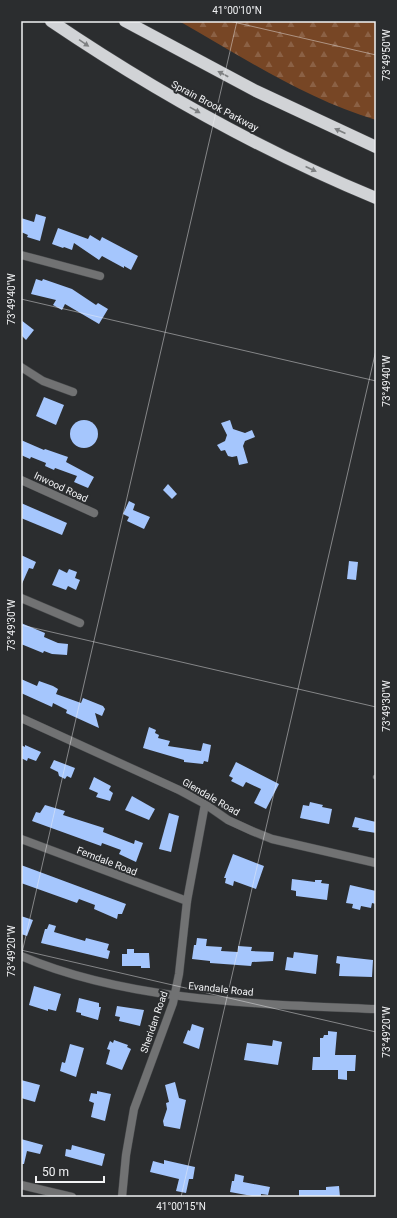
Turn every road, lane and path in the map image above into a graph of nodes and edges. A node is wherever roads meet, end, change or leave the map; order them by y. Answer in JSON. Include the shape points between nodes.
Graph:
{"nodes":[{"id":1,"x":51,"y":21,"type":"edge"},
{"id":2,"x":126,"y":21,"type":"edge"},
{"id":3,"x":376,"y":147,"type":"edge"},
{"id":4,"x":376,"y":198,"type":"edge"},
{"id":5,"x":21,"y":255,"type":"edge"},
{"id":6,"x":100,"y":276,"type":"dead end"},
{"id":7,"x":21,"y":367,"type":"edge"},
{"id":8,"x":73,"y":392,"type":"dead end"},
{"id":9,"x":21,"y":480,"type":"edge"},
{"id":10,"x":94,"y":513,"type":"dead end"},
{"id":11,"x":21,"y":598,"type":"edge"},
{"id":12,"x":80,"y":623,"type":"dead end"},
{"id":13,"x":21,"y":718,"type":"edge"},
{"id":14,"x":205,"y":804,"type":"junction"},
{"id":15,"x":21,"y":839,"type":"edge"},
{"id":16,"x":376,"y":863,"type":"edge"},
{"id":17,"x":187,"y":901,"type":"junction"},
{"id":18,"x":21,"y":956,"type":"edge"},
{"id":19,"x":175,"y":994,"type":"junction"},
{"id":20,"x":376,"y":1009,"type":"edge"},
{"id":21,"x":21,"y":1184,"type":"edge"},
{"id":22,"x":72,"y":1197,"type":"edge"},
{"id":23,"x":122,"y":1197,"type":"edge"}],
"edges":[{"from":1,"to":4,"type":"highway","name":"Sprain Brook Parkway","one_way":true,"via":[[130,72],[199,112],[305,166]]},
{"from":3,"to":2,"type":"highway","one_way":true,"via":[[256,91]]},
{"from":5,"to":6,"type":"street","via":[[92,276]]},
{"from":7,"to":8,"type":"street","via":[[43,381]]},
{"from":9,"to":10,"type":"street","name":"Inwood Road"},
{"from":11,"to":12,"type":"street"},
{"from":13,"to":14,"type":"street","name":"Glendale Road","via":[[180,790]]},
{"from":14,"to":16,"type":"street","name":"Glendale Road","via":[[228,820],[272,839]]},
{"from":14,"to":17,"type":"street","name":"Sheridan Road"},
{"from":15,"to":17,"type":"street","name":"Ferndale Road"},
{"from":17,"to":19,"type":"street","name":"Sheridan Road"},
{"from":18,"to":19,"type":"street","name":"Evandale Road","via":[[78,976],[124,987]]},
{"from":19,"to":20,"type":"street","name":"Evandale Road","via":[[262,1004]]},
{"from":19,"to":23,"type":"street","name":"Sheridan Road","via":[[134,1109]]},
{"from":21,"to":22,"type":"street"}]}
